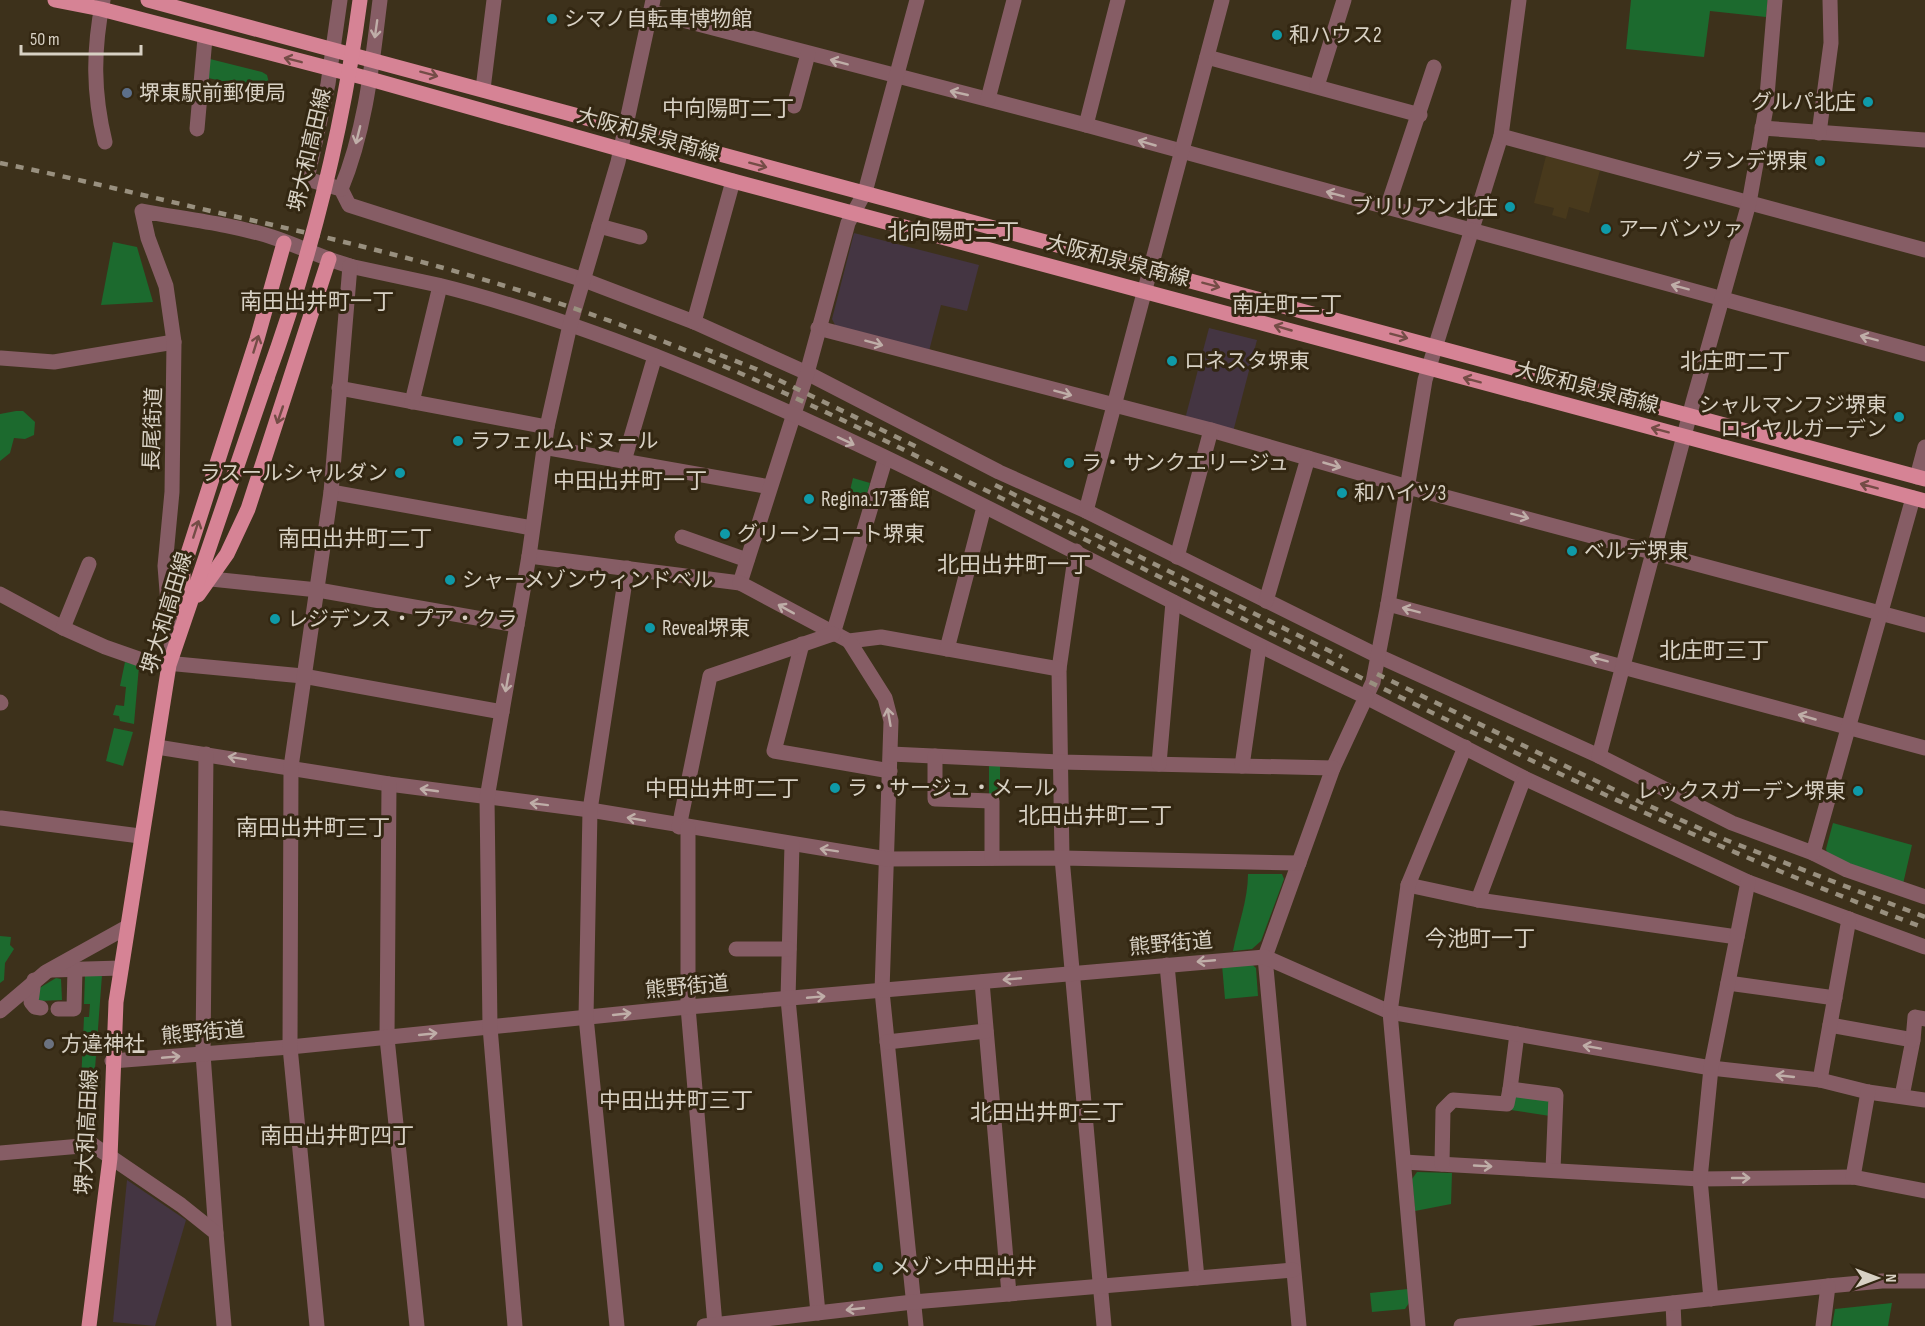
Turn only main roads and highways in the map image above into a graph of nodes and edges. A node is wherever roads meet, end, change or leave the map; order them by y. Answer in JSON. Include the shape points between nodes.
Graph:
{"nodes":[{"id":1,"x":55,"y":0,"type":"edge"},
{"id":2,"x":148,"y":0,"type":"edge"},
{"id":3,"x":360,"y":0,"type":"edge"},
{"id":4,"x":102,"y":5,"type":"edge"},
{"id":5,"x":284,"y":243,"type":"road end"},
{"id":6,"x":329,"y":259,"type":"road end"},
{"id":7,"x":1921,"y":478,"type":"edge"},
{"id":8,"x":1919,"y":500,"type":"edge"},
{"id":9,"x":191,"y":602,"type":"junction"},
{"id":10,"x":183,"y":628,"type":"junction"},
{"id":11,"x":89,"y":1326,"type":"edge"}],
"edges":[{"from":1,"to":4,"type":"main road","name":"大阪和泉泉南線"},
{"from":2,"to":7,"type":"main road","name":"大阪和泉泉南線","one_way":true},
{"from":3,"to":9,"type":"main road","name":"堺大和高田線","bridge":true,"via":[[343,108],[288,322]]},
{"from":8,"to":4,"type":"main road","name":"大阪和泉泉南線","one_way":true,"via":[[733,181],[370,79],[205,38]]},
{"from":10,"to":5,"type":"main road","one_way":true,"via":[[183,569]]},
{"from":6,"to":9,"type":"main road","one_way":true,"via":[[248,509],[227,554]]},
{"from":9,"to":10,"type":"main road","name":"堺大和高田線"},
{"from":10,"to":11,"type":"main road","name":"堺大和高田線","via":[[170,659],[121,968],[112,1061],[110,1158]]}]}
